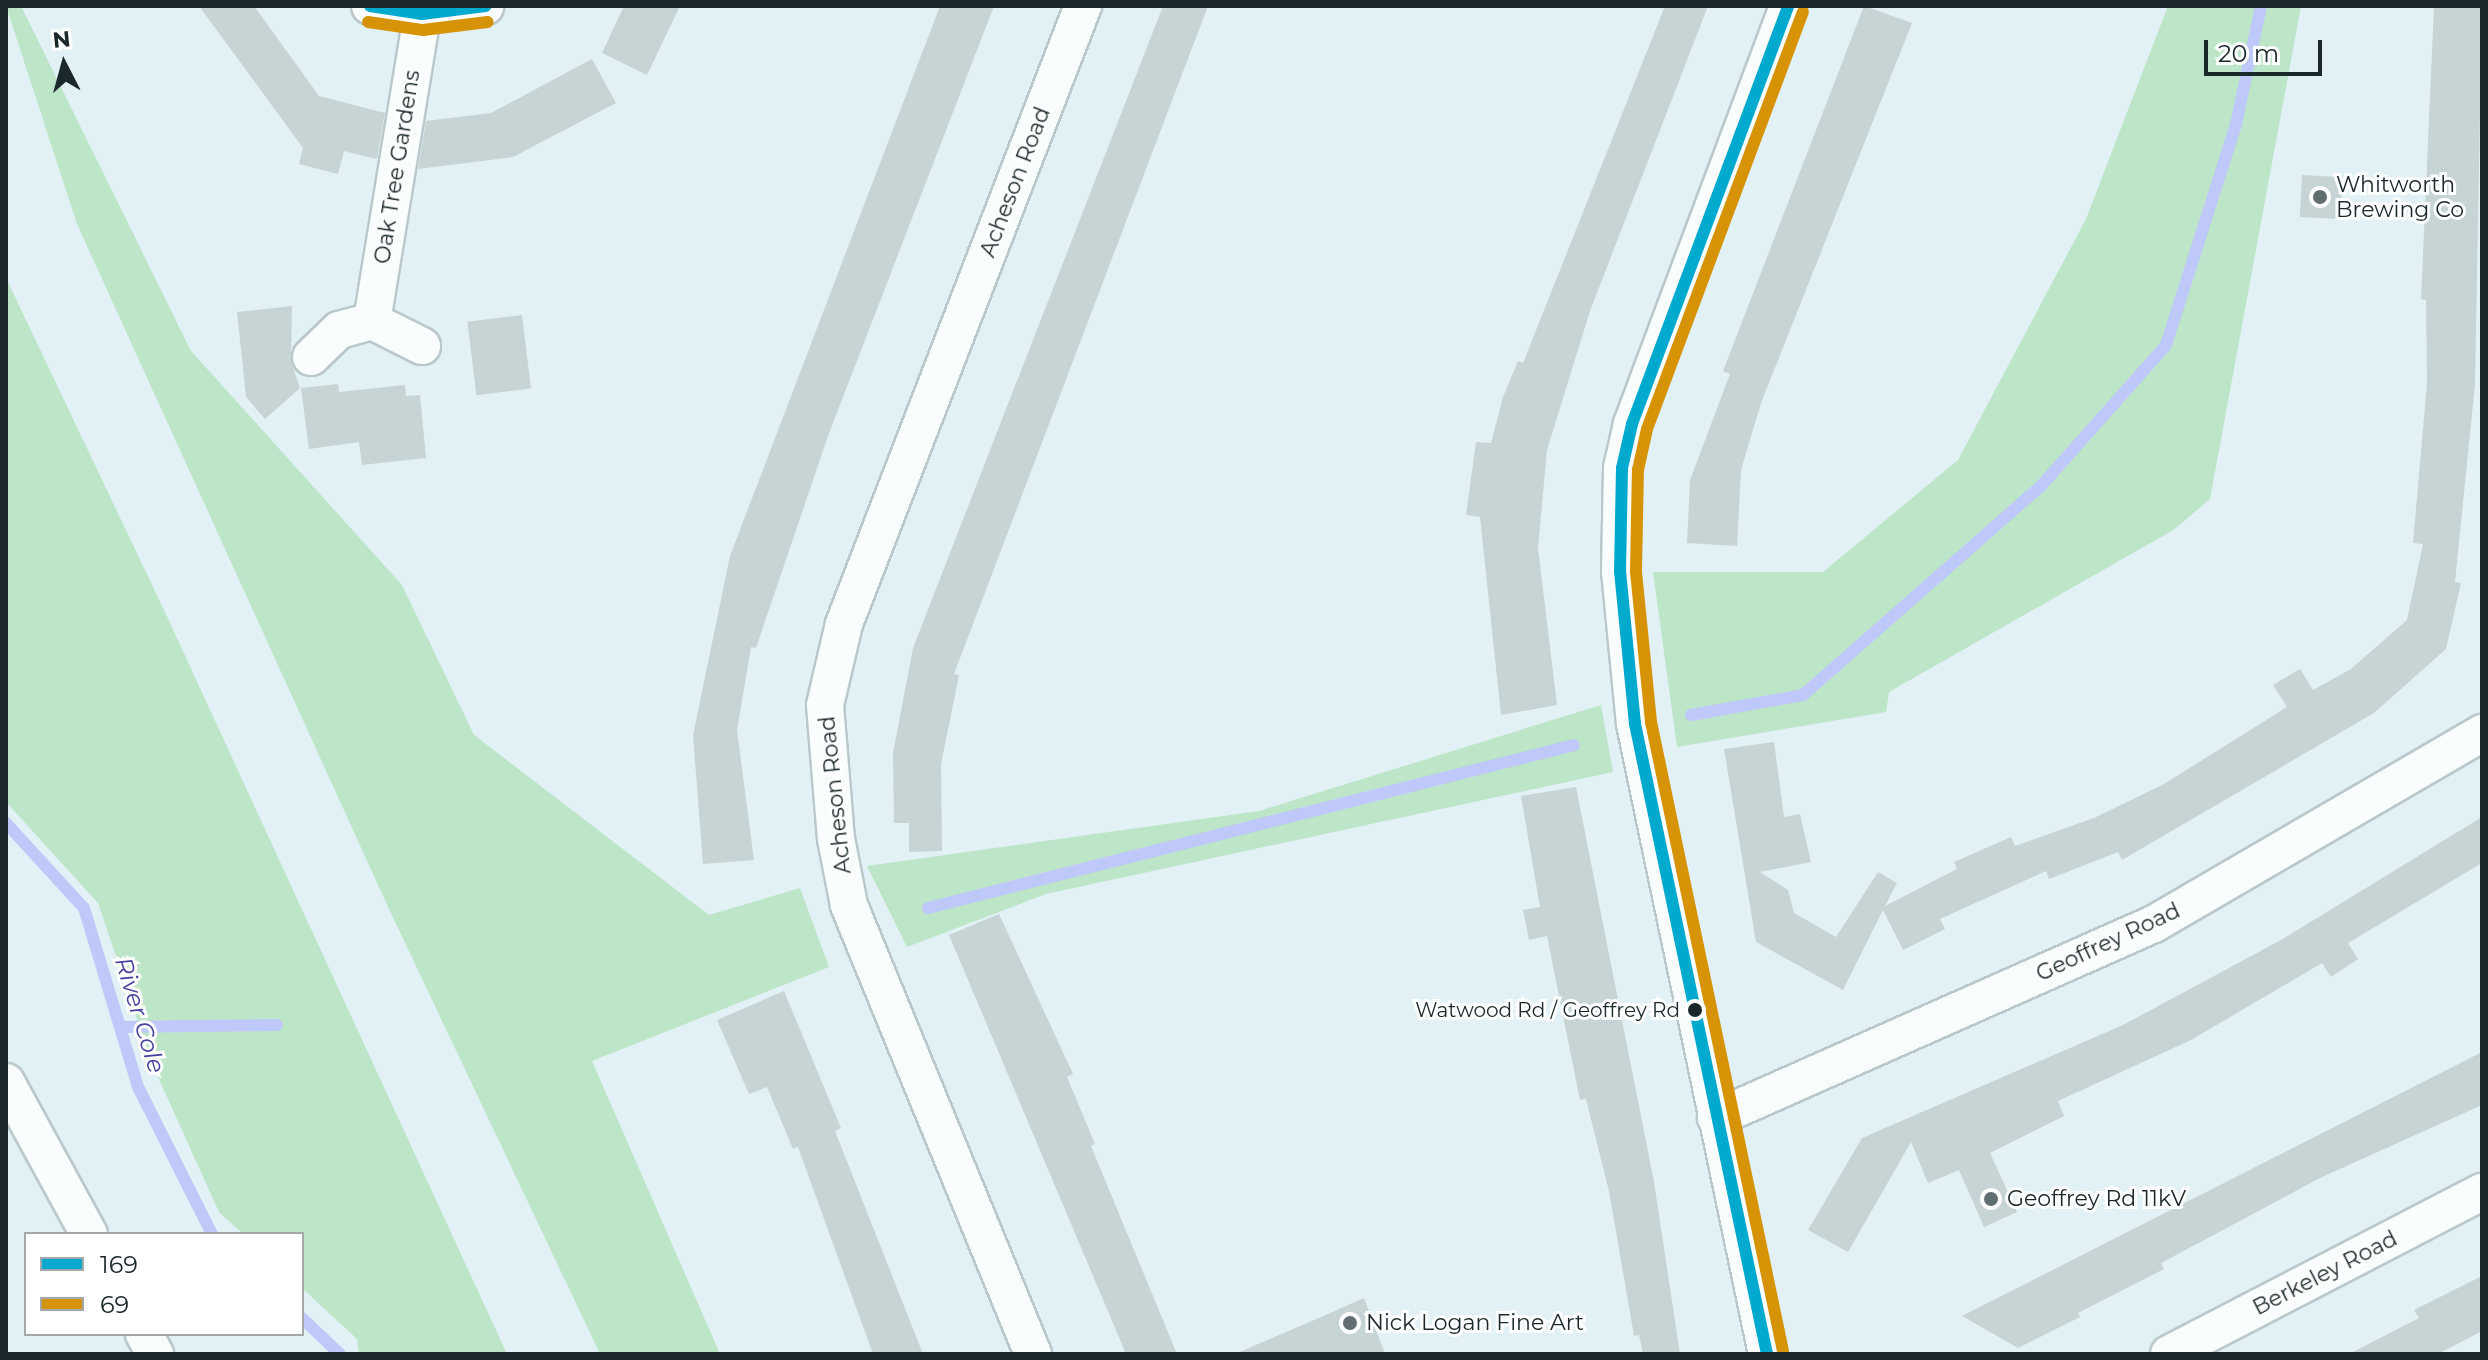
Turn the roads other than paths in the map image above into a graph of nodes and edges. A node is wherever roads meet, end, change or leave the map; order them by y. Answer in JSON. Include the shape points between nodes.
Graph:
{"nodes":[{"id":1,"x":370,"y":6,"type":"edge"},
{"id":2,"x":486,"y":6,"type":"edge"},
{"id":3,"x":1083,"y":6,"type":"edge"},
{"id":4,"x":1788,"y":6,"type":"edge"},
{"id":5,"x":422,"y":14,"type":"junction"},
{"id":6,"x":372,"y":321,"type":"junction"},
{"id":7,"x":422,"y":346,"type":"dead end"},
{"id":8,"x":311,"y":357,"type":"dead end"},
{"id":9,"x":2482,"y":733,"type":"edge"},
{"id":10,"x":6,"y":1082,"type":"edge"},
{"id":11,"x":1716,"y":1118,"type":"junction"},
{"id":12,"x":2482,"y":1192,"type":"edge"},
{"id":13,"x":88,"y":1232,"type":"edge"},
{"id":14,"x":145,"y":1336,"type":"edge"},
{"id":15,"x":155,"y":1354,"type":"edge"},
{"id":16,"x":1033,"y":1354,"type":"edge"},
{"id":17,"x":1767,"y":1354,"type":"edge"},
{"id":18,"x":2169,"y":1354,"type":"edge"}],
"edges":[{"from":1,"to":5,"type":"street"},
{"from":2,"to":5,"type":"street"},
{"from":3,"to":16,"type":"street","name":"Acheson Road","via":[[844,624],[825,705],[836,839],[849,905]]},
{"from":4,"to":11,"type":"street","via":[[1649,376],[1622,468],[1620,572],[1635,724]]},
{"from":5,"to":6,"type":"street","name":"Oak Tree Gardens"},
{"from":6,"to":7,"type":"street"},
{"from":6,"to":8,"type":"street","via":[[339,330]]},
{"from":9,"to":11,"type":"street","name":"Geoffrey Road","via":[[2154,924]]},
{"from":10,"to":13,"type":"street"},
{"from":11,"to":17,"type":"street"},
{"from":12,"to":18,"type":"street","name":"Berkeley Road"},
{"from":14,"to":15,"type":"street"}]}
